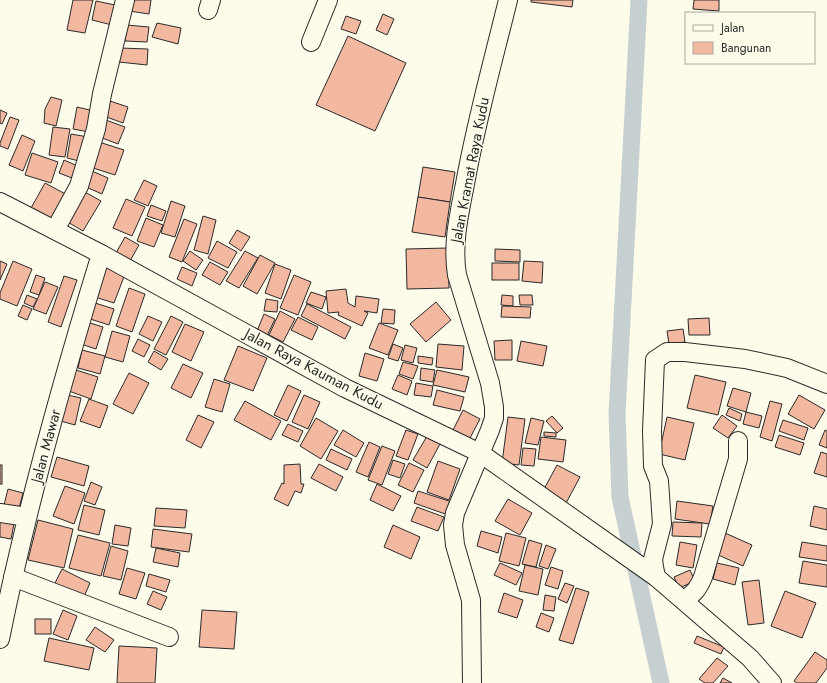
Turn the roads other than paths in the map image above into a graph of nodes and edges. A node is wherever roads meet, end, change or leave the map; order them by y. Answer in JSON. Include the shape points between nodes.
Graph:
{"nodes":[{"id":1,"x":126,"y":0,"type":"edge"},
{"id":2,"x":328,"y":0,"type":"edge"},
{"id":3,"x":508,"y":0,"type":"edge"},
{"id":4,"x":311,"y":42,"type":"dead end"},
{"id":5,"x":0,"y":202,"type":"edge"},
{"id":6,"x":55,"y":230,"type":"junction"},
{"id":7,"x":101,"y":254,"type":"junction"},
{"id":8,"x":827,"y":384,"type":"edge"},
{"id":9,"x":738,"y":441,"type":"dead end"},
{"id":10,"x":480,"y":454,"type":"junction"},
{"id":11,"x":0,"y":513,"type":"edge"},
{"id":12,"x":27,"y":517,"type":"junction"},
{"id":13,"x":12,"y":577,"type":"junction"},
{"id":14,"x":656,"y":577,"type":"junction"},
{"id":15,"x":683,"y":600,"type":"junction"},
{"id":16,"x":169,"y":637,"type":"dead end"},
{"id":17,"x":0,"y":639,"type":"edge"},
{"id":18,"x":472,"y":683,"type":"edge"},
{"id":19,"x":772,"y":683,"type":"edge"}],
"edges":[{"from":1,"to":6,"type":"street","via":[[102,94],[96,129],[79,186]]},
{"from":2,"to":4,"type":"street"},
{"from":3,"to":10,"type":"street","name":"Jalan Kramat Raya Kudu","via":[[469,162],[455,240],[457,275],[490,383],[494,407],[494,418]]},
{"from":5,"to":6,"type":"street","name":"Jalan Raya Kauman Kudu"},
{"from":6,"to":7,"type":"street","name":"Jalan Raya Kauman Kudu"},
{"from":7,"to":10,"type":"street","name":"Jalan Raya Kauman Kudu","via":[[345,388]]},
{"from":7,"to":12,"type":"street","name":"Jalan Mawar"},
{"from":8,"to":14,"type":"street","via":[[787,368],[745,359],[667,352],[655,360],[653,466],[659,481],[662,524],[654,559]]},
{"from":9,"to":15,"type":"street","via":[[738,459],[698,589]]},
{"from":10,"to":14,"type":"street","name":"Jalan Raya Kauman Kudu"},
{"from":10,"to":18,"type":"street","name":"Jalan Kramat Raya Kudu","via":[[452,525],[455,545],[471,600]]},
{"from":11,"to":12,"type":"street"},
{"from":12,"to":13,"type":"street","name":"Jalan Mawar"},
{"from":13,"to":16,"type":"street"},
{"from":13,"to":17,"type":"street","name":"Jalan Mawar"},
{"from":14,"to":15,"type":"street"},
{"from":15,"to":19,"type":"street","via":[[750,658]]}]}
